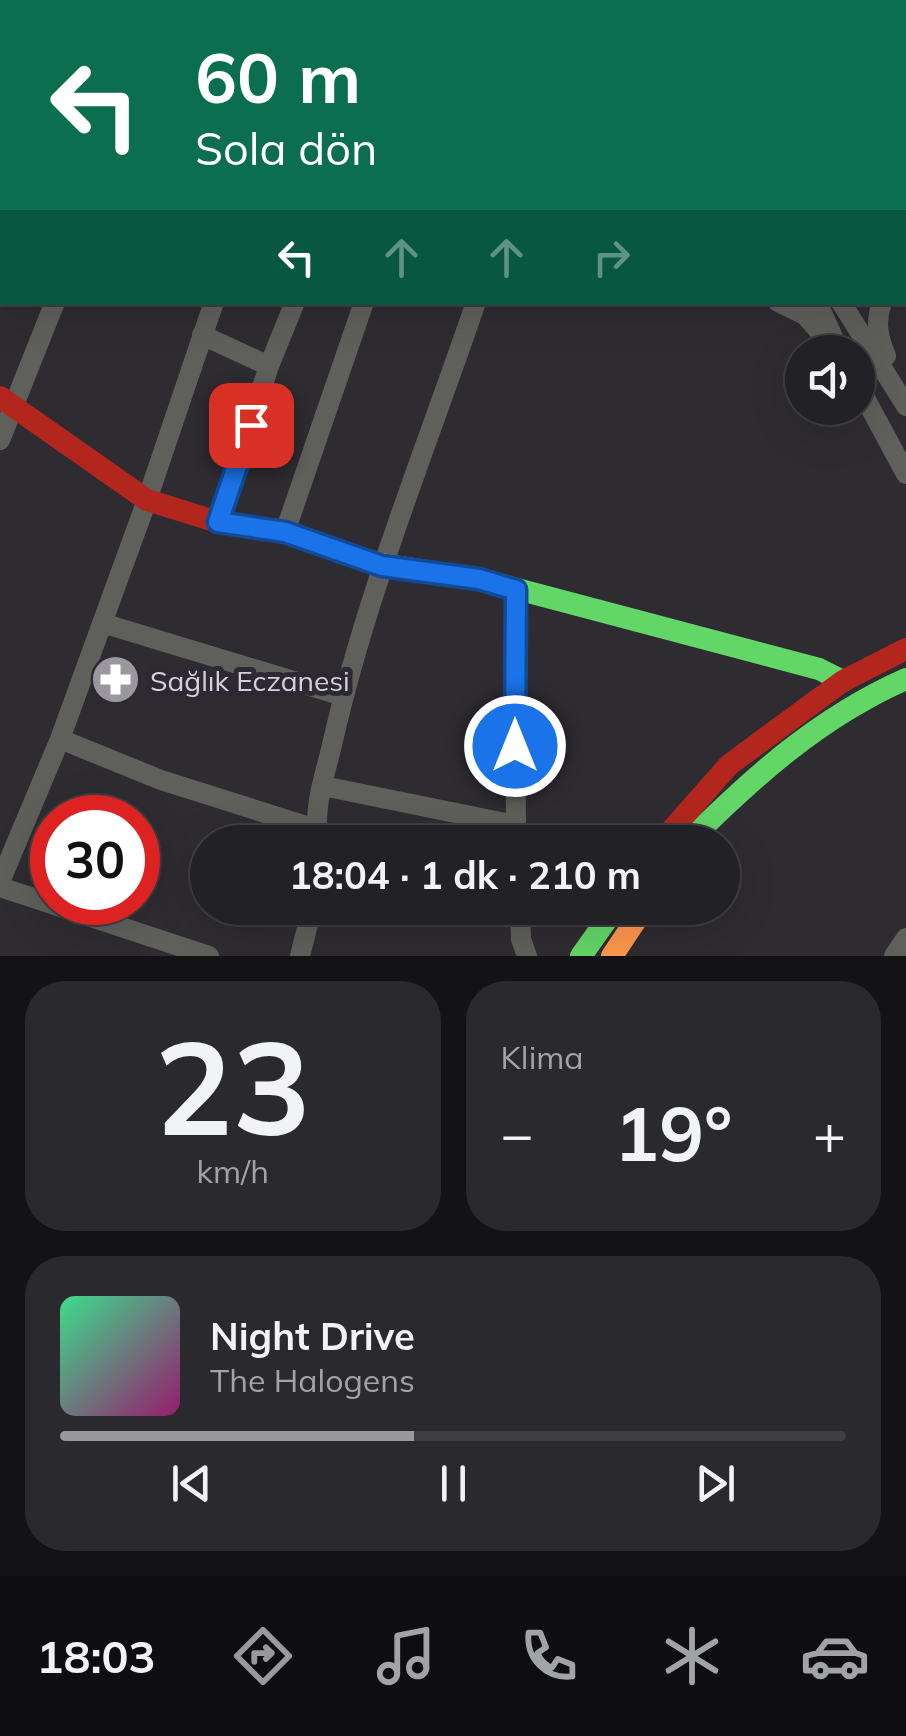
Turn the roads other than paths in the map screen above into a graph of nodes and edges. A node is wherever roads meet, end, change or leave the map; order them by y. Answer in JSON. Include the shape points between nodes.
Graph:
{"nodes":[{"id":1,"x":55,"y":305,"type":"edge"},
{"id":2,"x":213,"y":305,"type":"edge"},
{"id":3,"x":294,"y":305,"type":"edge"},
{"id":4,"x":363,"y":305,"type":"edge"},
{"id":5,"x":475,"y":305,"type":"edge"},
{"id":6,"x":784,"y":305,"type":"edge"},
{"id":7,"x":818,"y":305,"type":"edge"},
{"id":8,"x":843,"y":305,"type":"edge"},
{"id":9,"x":881,"y":305,"type":"edge"},
{"id":10,"x":202,"y":335,"type":"junction"},
{"id":11,"x":823,"y":335,"type":"edge"},
{"id":12,"x":832,"y":335,"type":"edge"},
{"id":13,"x":269,"y":366,"type":"junction"},
{"id":14,"x":906,"y":398,"type":"edge"},
{"id":15,"x":7,"y":401,"type":"edge"},
{"id":16,"x":906,"y":406,"type":"edge"},
{"id":17,"x":875,"y":417,"type":"edge"},
{"id":18,"x":0,"y":440,"type":"edge"},
{"id":19,"x":906,"y":474,"type":"edge"},
{"id":20,"x":147,"y":500,"type":"junction"},
{"id":21,"x":218,"y":522,"type":"junction"},
{"id":22,"x":285,"y":532,"type":"junction"},
{"id":23,"x":382,"y":566,"type":"junction"},
{"id":24,"x":516,"y":590,"type":"junction"},
{"id":25,"x":102,"y":623,"type":"junction"},
{"id":26,"x":906,"y":649,"type":"edge"},
{"id":27,"x":906,"y":679,"type":"edge"},
{"id":28,"x":843,"y":682,"type":"junction"},
{"id":29,"x":343,"y":696,"type":"junction"},
{"id":30,"x":60,"y":739,"type":"junction"},
{"id":31,"x":323,"y":786,"type":"junction"},
{"id":32,"x":287,"y":825,"type":"edge"},
{"id":33,"x":319,"y":825,"type":"edge"},
{"id":34,"x":480,"y":825,"type":"edge"},
{"id":35,"x":516,"y":825,"type":"edge"},
{"id":36,"x":676,"y":825,"type":"edge"},
{"id":37,"x":705,"y":825,"type":"edge"},
{"id":38,"x":0,"y":884,"type":"edge"},
{"id":39,"x":308,"y":925,"type":"edge"},
{"id":40,"x":521,"y":925,"type":"edge"},
{"id":41,"x":603,"y":925,"type":"edge"},
{"id":42,"x":633,"y":925,"type":"edge"},
{"id":43,"x":906,"y":938,"type":"edge"},
{"id":44,"x":209,"y":956,"type":"edge"},
{"id":45,"x":300,"y":956,"type":"edge"},
{"id":46,"x":527,"y":956,"type":"edge"},
{"id":47,"x":581,"y":956,"type":"edge"},
{"id":48,"x":612,"y":956,"type":"edge"},
{"id":49,"x":894,"y":956,"type":"edge"}],
"edges":[{"from":1,"to":15,"type":"street"},
{"from":2,"to":10,"type":"street"},
{"from":3,"to":13,"type":"street"},
{"from":4,"to":22,"type":"street"},
{"from":5,"to":23,"type":"street"},
{"from":6,"to":11,"type":"street"},
{"from":7,"to":12,"type":"street"},
{"from":8,"to":16,"type":"street"},
{"from":9,"to":14,"type":"street","via":[[878,337]]},
{"from":10,"to":13,"type":"street"},
{"from":10,"to":20,"type":"street"},
{"from":13,"to":21,"type":"street"},
{"from":15,"to":18,"type":"street"},
{"from":15,"to":20,"type":"street"},
{"from":17,"to":19,"type":"street"},
{"from":20,"to":21,"type":"street"},
{"from":20,"to":25,"type":"street"},
{"from":21,"to":22,"type":"street"},
{"from":22,"to":23,"type":"street"},
{"from":23,"to":24,"type":"street"},
{"from":23,"to":29,"type":"street"},
{"from":24,"to":28,"type":"street","via":[[819,670]]},
{"from":24,"to":35,"type":"street"},
{"from":25,"to":29,"type":"street"},
{"from":25,"to":30,"type":"street"},
{"from":26,"to":28,"type":"street"},
{"from":27,"to":37,"type":"street","via":[[820,724]]},
{"from":28,"to":36,"type":"street","via":[[729,766]]},
{"from":29,"to":31,"type":"street"},
{"from":30,"to":32,"type":"street"},
{"from":30,"to":38,"type":"street"},
{"from":31,"to":33,"type":"street"},
{"from":31,"to":34,"type":"street"},
{"from":38,"to":44,"type":"street"},
{"from":39,"to":45,"type":"street"},
{"from":40,"to":46,"type":"street"},
{"from":41,"to":47,"type":"street"},
{"from":42,"to":48,"type":"street"},
{"from":43,"to":49,"type":"street"}]}
